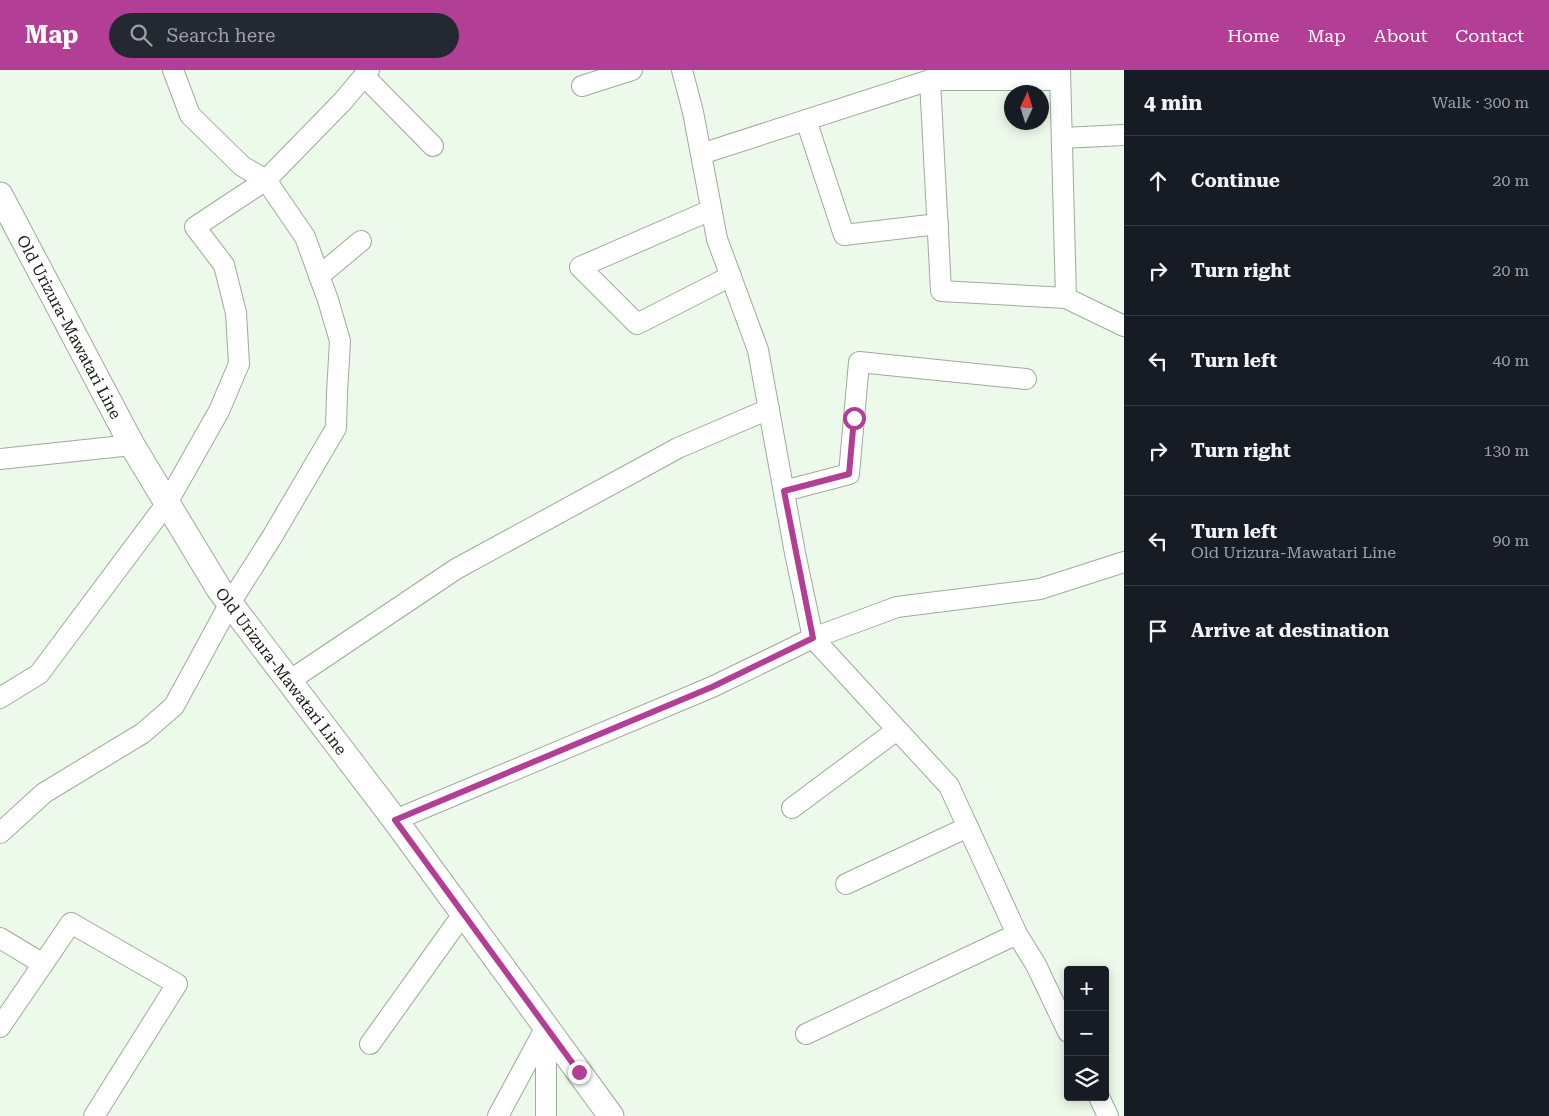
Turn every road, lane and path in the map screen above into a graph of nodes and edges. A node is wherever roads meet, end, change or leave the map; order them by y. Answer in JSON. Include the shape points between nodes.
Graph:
{"nodes":[{"id":1,"x":173,"y":70,"type":"edge"},
{"id":2,"x":632,"y":70,"type":"edge"},
{"id":3,"x":682,"y":70,"type":"edge"},
{"id":4,"x":367,"y":73,"type":"edge"},
{"id":5,"x":1060,"y":75,"type":"edge"},
{"id":6,"x":930,"y":80,"type":"junction"},
{"id":7,"x":582,"y":86,"type":"dead end"},
{"id":8,"x":806,"y":120,"type":"junction"},
{"id":9,"x":1124,"y":135,"type":"edge"},
{"id":10,"x":1062,"y":138,"type":"junction"},
{"id":11,"x":433,"y":146,"type":"dead end"},
{"id":12,"x":701,"y":154,"type":"junction"},
{"id":13,"x":266,"y":180,"type":"junction"},
{"id":14,"x":0,"y":195,"type":"edge"},
{"id":15,"x":711,"y":210,"type":"junction"},
{"id":16,"x":938,"y":224,"type":"junction"},
{"id":17,"x":362,"y":241,"type":"dead end"},
{"id":18,"x":319,"y":276,"type":"junction"},
{"id":19,"x":731,"y":276,"type":"junction"},
{"id":20,"x":1066,"y":298,"type":"junction"},
{"id":21,"x":1124,"y":326,"type":"edge"},
{"id":22,"x":1026,"y":380,"type":"dead end"},
{"id":23,"x":769,"y":410,"type":"junction"},
{"id":24,"x":132,"y":445,"type":"junction"},
{"id":25,"x":0,"y":459,"type":"edge"},
{"id":26,"x":784,"y":491,"type":"junction"},
{"id":27,"x":167,"y":503,"type":"junction"},
{"id":28,"x":1124,"y":562,"type":"edge"},
{"id":29,"x":230,"y":603,"type":"junction"},
{"id":30,"x":813,"y":638,"type":"junction"},
{"id":31,"x":289,"y":681,"type":"junction"},
{"id":32,"x":0,"y":698,"type":"edge"},
{"id":33,"x":897,"y":730,"type":"junction"},
{"id":34,"x":792,"y":808,"type":"dead end"},
{"id":35,"x":395,"y":820,"type":"junction"},
{"id":36,"x":968,"y":827,"type":"junction"},
{"id":37,"x":0,"y":833,"type":"edge"},
{"id":38,"x":846,"y":884,"type":"dead end"},
{"id":39,"x":463,"y":914,"type":"junction"},
{"id":40,"x":1017,"y":934,"type":"junction"},
{"id":41,"x":0,"y":938,"type":"edge"},
{"id":42,"x":43,"y":964,"type":"junction"},
{"id":43,"x":1064,"y":1024,"type":"edge"},
{"id":44,"x":0,"y":1027,"type":"edge"},
{"id":45,"x":546,"y":1027,"type":"junction"},
{"id":46,"x":806,"y":1034,"type":"dead end"},
{"id":47,"x":370,"y":1044,"type":"dead end"},
{"id":48,"x":1101,"y":1101,"type":"edge"},
{"id":49,"x":94,"y":1116,"type":"edge"},
{"id":50,"x":498,"y":1116,"type":"edge"},
{"id":51,"x":546,"y":1116,"type":"edge"},
{"id":52,"x":611,"y":1116,"type":"edge"},
{"id":53,"x":1108,"y":1116,"type":"edge"}],
"edges":[{"from":1,"to":13,"type":"street","via":[[190,115],[242,166]]},
{"from":2,"to":7,"type":"street"},
{"from":3,"to":12,"type":"street"},
{"from":4,"to":11,"type":"street"},
{"from":4,"to":13,"type":"street"},
{"from":5,"to":6,"type":"street"},
{"from":5,"to":10,"type":"street"},
{"from":6,"to":8,"type":"street"},
{"from":6,"to":16,"type":"street"},
{"from":8,"to":12,"type":"street"},
{"from":8,"to":16,"type":"street","via":[[844,235]]},
{"from":9,"to":10,"type":"street"},
{"from":10,"to":20,"type":"street"},
{"from":12,"to":15,"type":"street"},
{"from":13,"to":18,"type":"street","via":[[305,237]]},
{"from":13,"to":27,"type":"street","via":[[195,227],[224,265],[236,313],[239,364],[219,411]]},
{"from":14,"to":24,"type":"street","name":"Old Urizura-Mawatari Line"},
{"from":15,"to":19,"type":"street","via":[[717,239]]},
{"from":15,"to":19,"type":"street","via":[[580,267],[638,324]]},
{"from":16,"to":20,"type":"street","via":[[941,291]]},
{"from":17,"to":18,"type":"street"},
{"from":18,"to":29,"type":"street","via":[[340,341],[336,428]]},
{"from":19,"to":23,"type":"street","via":[[758,350]]},
{"from":20,"to":21,"type":"street"},
{"from":22,"to":26,"type":"street","via":[[859,362],[849,474]]},
{"from":23,"to":26,"type":"street"},
{"from":23,"to":31,"type":"street","via":[[678,448],[456,569]]},
{"from":24,"to":25,"type":"street"},
{"from":24,"to":27,"type":"street","name":"Old Urizura-Mawatari Line"},
{"from":26,"to":30,"type":"street"},
{"from":27,"to":29,"type":"street","name":"Old Urizura-Mawatari Line"},
{"from":27,"to":32,"type":"street","via":[[39,674]]},
{"from":28,"to":30,"type":"street","via":[[1040,590],[897,607]]},
{"from":29,"to":31,"type":"street","name":"Old Urizura-Mawatari Line"},
{"from":29,"to":37,"type":"street","via":[[174,706],[143,733],[44,794]]},
{"from":30,"to":33,"type":"street"},
{"from":30,"to":35,"type":"street","via":[[712,687]]},
{"from":31,"to":35,"type":"street","name":"Old Urizura-Mawatari Line"},
{"from":33,"to":34,"type":"street"},
{"from":33,"to":36,"type":"street","via":[[949,786]]},
{"from":35,"to":39,"type":"street","name":"Old Urizura-Mawatari Line"},
{"from":36,"to":38,"type":"street"},
{"from":36,"to":40,"type":"street"},
{"from":39,"to":45,"type":"street","name":"Old Urizura-Mawatari Line"},
{"from":39,"to":47,"type":"street"},
{"from":40,"to":43,"type":"street"},
{"from":40,"to":46,"type":"street"},
{"from":41,"to":42,"type":"street"},
{"from":42,"to":44,"type":"street"},
{"from":42,"to":49,"type":"street","via":[[71,923],[177,984]]},
{"from":45,"to":50,"type":"street"},
{"from":45,"to":51,"type":"street"},
{"from":45,"to":52,"type":"street","name":"Old Urizura-Mawatari Line"},
{"from":48,"to":53,"type":"street"}]}
